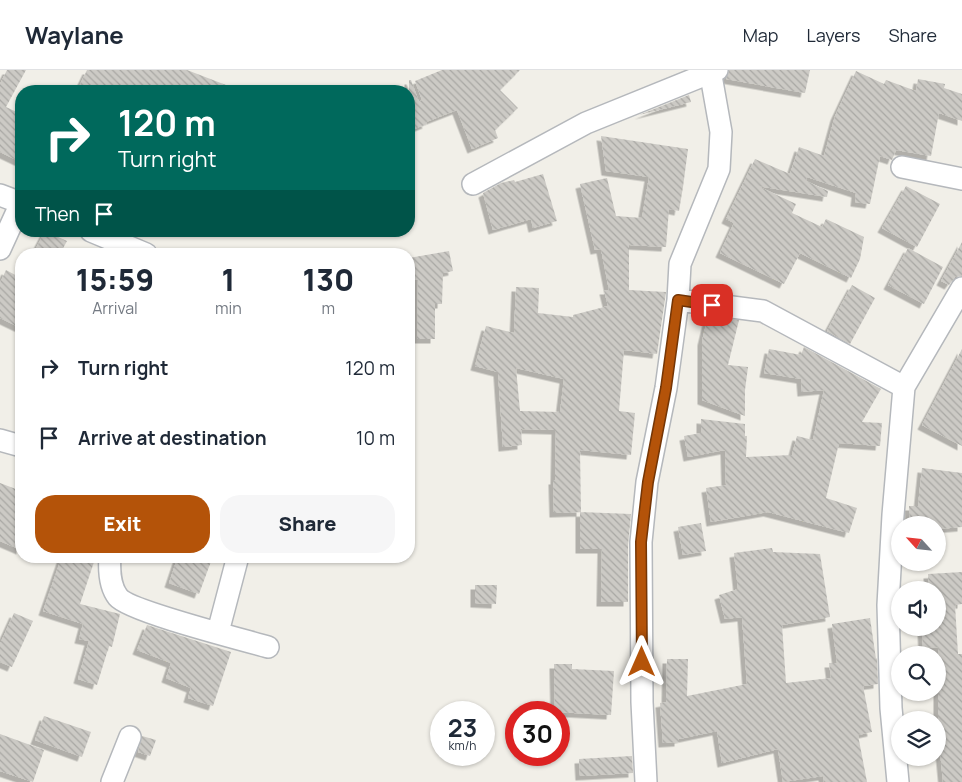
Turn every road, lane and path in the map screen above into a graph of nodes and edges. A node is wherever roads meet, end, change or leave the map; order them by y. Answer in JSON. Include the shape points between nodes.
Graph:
{"nodes":[{"id":1,"x":712,"y":71,"type":"edge"},
{"id":2,"x":902,"y":167,"type":"dead end"},
{"id":3,"x":962,"y":179,"type":"edge"},
{"id":4,"x":473,"y":184,"type":"dead end"},
{"id":5,"x":0,"y":195,"type":"edge"},
{"id":6,"x":15,"y":201,"type":"edge"},
{"id":7,"x":15,"y":216,"type":"edge"},
{"id":8,"x":105,"y":237,"type":"edge"},
{"id":9,"x":132,"y":248,"type":"edge"},
{"id":10,"x":0,"y":249,"type":"edge"},
{"id":11,"x":962,"y":288,"type":"edge"},
{"id":12,"x":678,"y":300,"type":"junction"},
{"id":13,"x":904,"y":388,"type":"junction"},
{"id":14,"x":0,"y":440,"type":"edge"},
{"id":15,"x":15,"y":444,"type":"edge"},
{"id":16,"x":110,"y":563,"type":"edge"},
{"id":17,"x":236,"y":563,"type":"edge"},
{"id":18,"x":218,"y":632,"type":"junction"},
{"id":19,"x":268,"y":647,"type":"dead end"},
{"id":20,"x":130,"y":737,"type":"dead end"},
{"id":21,"x":112,"y":782,"type":"edge"},
{"id":22,"x":646,"y":782,"type":"edge"},
{"id":23,"x":898,"y":782,"type":"edge"}],
"edges":[{"from":1,"to":4,"type":"street","via":[[586,123]]},
{"from":1,"to":12,"type":"street","via":[[721,132],[719,169],[680,264]]},
{"from":2,"to":3,"type":"street"},
{"from":5,"to":6,"type":"street"},
{"from":7,"to":10,"type":"street"},
{"from":8,"to":9,"type":"street"},
{"from":11,"to":13,"type":"street"},
{"from":12,"to":13,"type":"street","via":[[763,311]]},
{"from":12,"to":22,"type":"street","via":[[641,542]]},
{"from":13,"to":23,"type":"street","via":[[888,605],[891,708]]},
{"from":14,"to":15,"type":"street"},
{"from":16,"to":18,"type":"street","via":[[109,574],[118,598],[139,609]]},
{"from":17,"to":18,"type":"street"},
{"from":18,"to":19,"type":"street"},
{"from":20,"to":21,"type":"street"}]}
